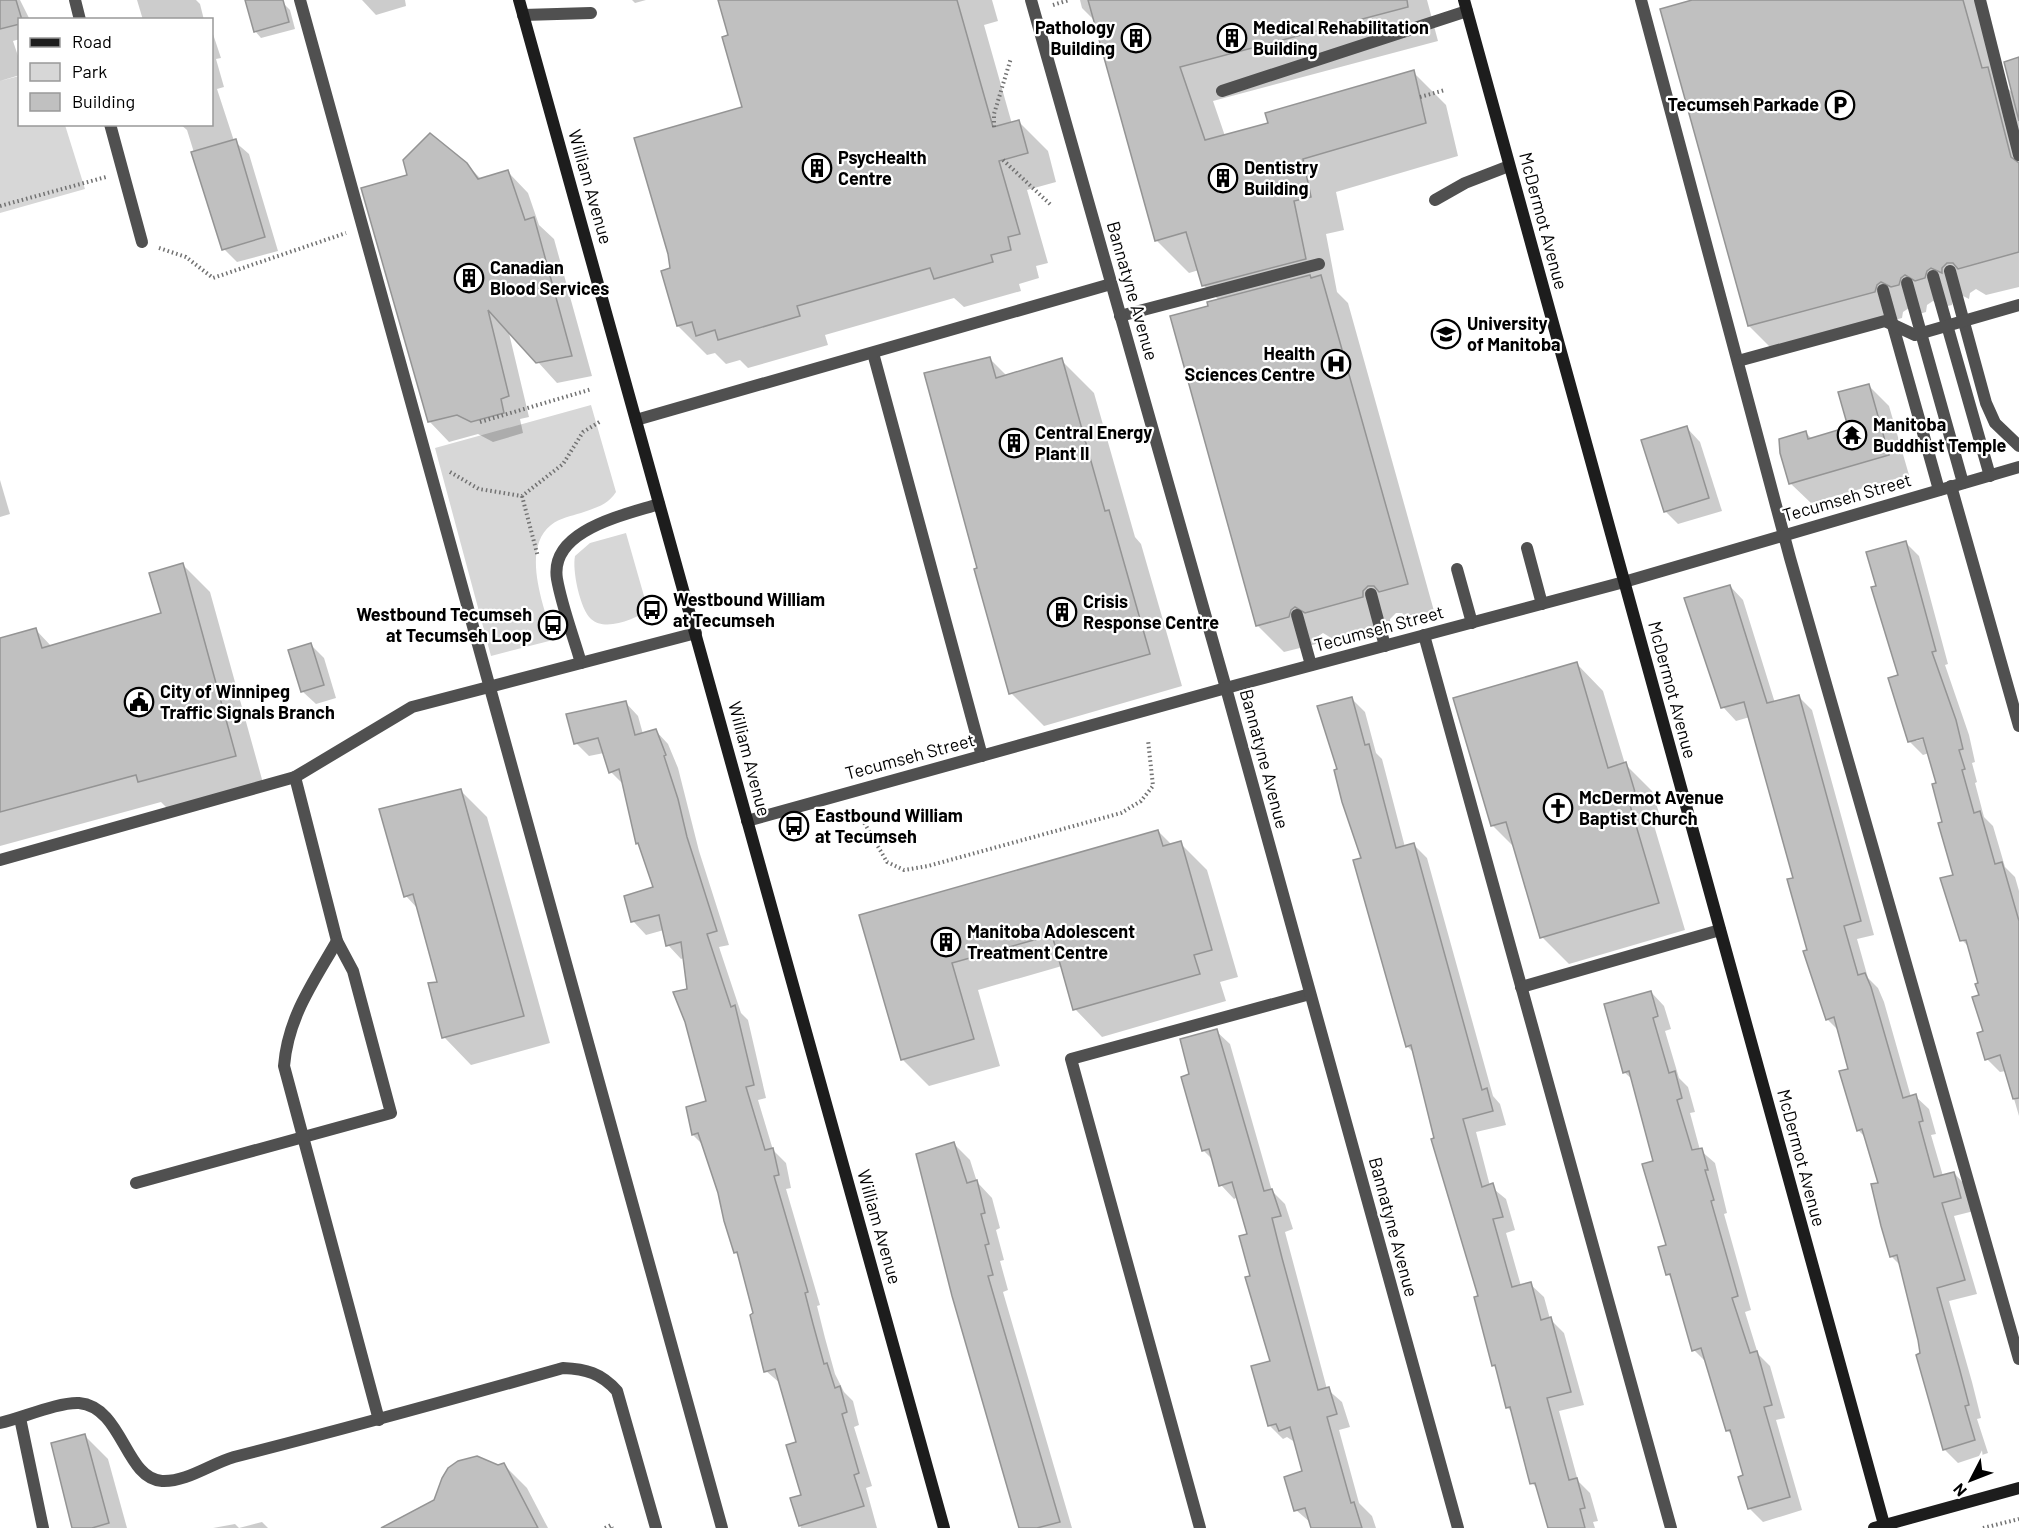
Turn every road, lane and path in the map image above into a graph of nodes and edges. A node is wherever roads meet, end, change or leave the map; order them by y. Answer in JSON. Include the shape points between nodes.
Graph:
{"nodes":[{"id":1,"x":75,"y":0,"type":"edge"},
{"id":2,"x":300,"y":0,"type":"edge"},
{"id":3,"x":519,"y":0,"type":"edge"},
{"id":4,"x":1031,"y":0,"type":"edge"},
{"id":5,"x":1070,"y":0,"type":"edge"},
{"id":6,"x":1641,"y":0,"type":"edge"},
{"id":7,"x":1980,"y":0,"type":"edge"},
{"id":8,"x":1053,"y":5,"type":"dead end"},
{"id":9,"x":1465,"y":5,"type":"edge"},
{"id":10,"x":591,"y":13,"type":"dead end"},
{"id":11,"x":523,"y":15,"type":"junction"},
{"id":12,"x":80,"y":18,"type":"edge"},
{"id":13,"x":1011,"y":58,"type":"dead end"},
{"id":14,"x":1445,"y":90,"type":"dead end"},
{"id":15,"x":1222,"y":91,"type":"dead end"},
{"id":16,"x":1420,"y":97,"type":"dead end"},
{"id":17,"x":111,"y":126,"type":"edge"},
{"id":18,"x":994,"y":127,"type":"dead end"},
{"id":19,"x":2019,"y":155,"type":"edge"},
{"id":20,"x":1003,"y":160,"type":"dead end"},
{"id":21,"x":1509,"y":166,"type":"junction"},
{"id":22,"x":123,"y":172,"type":"junction"},
{"id":23,"x":1435,"y":200,"type":"dead end"},
{"id":24,"x":0,"y":206,"type":"edge"},
{"id":25,"x":1052,"y":206,"type":"dead end"},
{"id":26,"x":365,"y":231,"type":"junction"},
{"id":27,"x":142,"y":242,"type":"joint"},
{"id":28,"x":1319,"y":264,"type":"dead end"},
{"id":29,"x":1950,"y":271,"type":"dead end"},
{"id":30,"x":1933,"y":276,"type":"dead end"},
{"id":31,"x":1907,"y":283,"type":"dead end"},
{"id":32,"x":1111,"y":284,"type":"junction"},
{"id":33,"x":1882,"y":290,"type":"dead end"},
{"id":34,"x":2019,"y":305,"type":"edge"},
{"id":35,"x":1120,"y":316,"type":"junction"},
{"id":36,"x":1963,"y":321,"type":"junction"},
{"id":37,"x":1892,"y":325,"type":"junction"},
{"id":38,"x":1947,"y":326,"type":"junction"},
{"id":39,"x":1920,"y":334,"type":"junction"},
{"id":40,"x":873,"y":353,"type":"junction"},
{"id":41,"x":1738,"y":361,"type":"junction"},
{"id":42,"x":592,"y":389,"type":"dead end"},
{"id":43,"x":636,"y":420,"type":"junction"},
{"id":44,"x":601,"y":421,"type":"dead end"},
{"id":45,"x":480,"y":422,"type":"dead end"},
{"id":46,"x":2019,"y":446,"type":"edge"},
{"id":47,"x":2019,"y":467,"type":"edge"},
{"id":48,"x":429,"y":468,"type":"junction"},
{"id":49,"x":1990,"y":476,"type":"junction"},
{"id":50,"x":1951,"y":486,"type":"junction"},
{"id":51,"x":659,"y":504,"type":"junction"},
{"id":52,"x":1784,"y":534,"type":"junction"},
{"id":53,"x":1527,"y":548,"type":"dead end"},
{"id":54,"x":1457,"y":569,"type":"dead end"},
{"id":55,"x":1624,"y":582,"type":"junction"},
{"id":56,"x":1371,"y":594,"type":"dead end"},
{"id":57,"x":1542,"y":604,"type":"junction"},
{"id":58,"x":1297,"y":615,"type":"dead end"},
{"id":59,"x":1472,"y":623,"type":"junction"},
{"id":60,"x":696,"y":633,"type":"junction"},
{"id":61,"x":1424,"y":635,"type":"junction"},
{"id":62,"x":1385,"y":646,"type":"junction"},
{"id":63,"x":580,"y":663,"type":"junction"},
{"id":64,"x":1311,"y":665,"type":"junction"},
{"id":65,"x":489,"y":688,"type":"junction"},
{"id":66,"x":1226,"y":688,"type":"junction"},
{"id":67,"x":2019,"y":726,"type":"edge"},
{"id":68,"x":1148,"y":740,"type":"dead end"},
{"id":69,"x":982,"y":756,"type":"junction"},
{"id":70,"x":295,"y":777,"type":"junction"},
{"id":71,"x":862,"y":819,"type":"dead end"},
{"id":72,"x":747,"y":820,"type":"junction"},
{"id":73,"x":0,"y":860,"type":"edge"},
{"id":74,"x":1720,"y":930,"type":"junction"},
{"id":75,"x":337,"y":941,"type":"junction"},
{"id":76,"x":1521,"y":987,"type":"junction"},
{"id":77,"x":1310,"y":994,"type":"junction"},
{"id":78,"x":301,"y":1137,"type":"junction"},
{"id":79,"x":136,"y":1183,"type":"dead end"},
{"id":80,"x":2019,"y":1359,"type":"edge"},
{"id":81,"x":20,"y":1418,"type":"junction"},
{"id":82,"x":379,"y":1420,"type":"junction"},
{"id":83,"x":0,"y":1423,"type":"edge"},
{"id":84,"x":2019,"y":1488,"type":"edge"},
{"id":85,"x":2019,"y":1519,"type":"edge"},
{"id":86,"x":1881,"y":1527,"type":"edge"},
{"id":87,"x":43,"y":1528,"type":"edge"},
{"id":88,"x":605,"y":1528,"type":"edge"},
{"id":89,"x":612,"y":1528,"type":"edge"},
{"id":90,"x":656,"y":1528,"type":"edge"},
{"id":91,"x":722,"y":1528,"type":"edge"},
{"id":92,"x":944,"y":1528,"type":"edge"},
{"id":93,"x":1200,"y":1528,"type":"edge"},
{"id":94,"x":1458,"y":1528,"type":"edge"},
{"id":95,"x":1671,"y":1528,"type":"edge"},
{"id":96,"x":1983,"y":1528,"type":"edge"}],
"edges":[{"from":1,"to":12,"type":"street"},
{"from":2,"to":26,"type":"street"},
{"from":3,"to":11,"type":"main road","name":"William Avenue"},
{"from":4,"to":32,"type":"street","name":"Bannatyne Avenue"},
{"from":5,"to":8,"type":"path"},
{"from":6,"to":41,"type":"street"},
{"from":7,"to":19,"type":"street"},
{"from":9,"to":15,"type":"street"},
{"from":9,"to":21,"type":"main road","name":"McDermot Avenue"},
{"from":10,"to":11,"type":"street"},
{"from":11,"to":43,"type":"main road","name":"William Avenue"},
{"from":13,"to":18,"type":"path","via":[[994,114]]},
{"from":14,"to":16,"type":"path"},
{"from":17,"to":22,"type":"street"},
{"from":20,"to":25,"type":"path"},
{"from":21,"to":23,"type":"street"},
{"from":21,"to":55,"type":"main road","name":"McDermot Avenue"},
{"from":22,"to":24,"type":"path"},
{"from":22,"to":27,"type":"street"},
{"from":26,"to":27,"type":"path","via":[[341,233],[213,278],[186,257]]},
{"from":26,"to":48,"type":"street"},
{"from":28,"to":35,"type":"street"},
{"from":29,"to":36,"type":"street"},
{"from":30,"to":38,"type":"street"},
{"from":31,"to":39,"type":"street"},
{"from":32,"to":35,"type":"street","name":"Bannatyne Avenue"},
{"from":32,"to":40,"type":"street"},
{"from":33,"to":37,"type":"street"},
{"from":34,"to":36,"type":"street"},
{"from":35,"to":66,"type":"street","name":"Bannatyne Avenue"},
{"from":36,"to":38,"type":"street"},
{"from":36,"to":46,"type":"street","via":[[1995,423]]},
{"from":37,"to":39,"type":"street"},
{"from":37,"to":41,"type":"street","via":[[1885,321]]},
{"from":37,"to":50,"type":"street"},
{"from":38,"to":39,"type":"street"},
{"from":38,"to":49,"type":"street"},
{"from":39,"to":50,"type":"street"},
{"from":40,"to":43,"type":"street"},
{"from":40,"to":69,"type":"street"},
{"from":41,"to":52,"type":"street"},
{"from":42,"to":45,"type":"path"},
{"from":43,"to":51,"type":"main road","name":"William Avenue"},
{"from":44,"to":48,"type":"path","via":[[583,432],[563,464],[522,496],[479,489],[444,468]]},
{"from":47,"to":49,"type":"street","name":"Tecumseh Street"},
{"from":48,"to":65,"type":"street"},
{"from":49,"to":50,"type":"street","name":"Tecumseh Street"},
{"from":50,"to":52,"type":"street","name":"Tecumseh Street"},
{"from":50,"to":67,"type":"street"},
{"from":51,"to":60,"type":"main road","name":"William Avenue"},
{"from":51,"to":63,"type":"street","via":[[590,528],[572,539],[561,557],[557,576]]},
{"from":52,"to":55,"type":"street","name":"Tecumseh Street"},
{"from":52,"to":80,"type":"street"},
{"from":53,"to":57,"type":"street"},
{"from":54,"to":59,"type":"street"},
{"from":55,"to":57,"type":"street","name":"Tecumseh Street"},
{"from":55,"to":74,"type":"main road","name":"McDermot Avenue"},
{"from":56,"to":62,"type":"street"},
{"from":57,"to":59,"type":"street","name":"Tecumseh Street"},
{"from":58,"to":64,"type":"street"},
{"from":59,"to":61,"type":"street","name":"Tecumseh Street"},
{"from":60,"to":63,"type":"street"},
{"from":60,"to":72,"type":"main road","name":"William Avenue"},
{"from":61,"to":62,"type":"street","name":"Tecumseh Street"},
{"from":61,"to":76,"type":"street"},
{"from":62,"to":64,"type":"street","name":"Tecumseh Street"},
{"from":63,"to":65,"type":"street"},
{"from":64,"to":66,"type":"street","name":"Tecumseh Street"},
{"from":65,"to":70,"type":"street","via":[[412,707]]},
{"from":65,"to":91,"type":"street"},
{"from":66,"to":69,"type":"street","name":"Tecumseh Street"},
{"from":66,"to":77,"type":"street","name":"Bannatyne Avenue"},
{"from":68,"to":71,"type":"path","via":[[1153,786],[1142,801],[1121,813],[904,870],[887,862]]},
{"from":69,"to":72,"type":"street","name":"Tecumseh Street"},
{"from":70,"to":73,"type":"street"},
{"from":70,"to":75,"type":"street"},
{"from":72,"to":92,"type":"main road","name":"William Avenue"},
{"from":74,"to":76,"type":"street"},
{"from":74,"to":86,"type":"main road","name":"McDermot Avenue"},
{"from":75,"to":78,"type":"street","via":[[297,1010],[286,1039],[284,1066]]},
{"from":75,"to":78,"type":"street","via":[[353,970],[391,1113]]},
{"from":76,"to":95,"type":"street"},
{"from":77,"to":93,"type":"street","via":[[1071,1059]]},
{"from":77,"to":94,"type":"street","name":"Bannatyne Avenue"},
{"from":78,"to":79,"type":"street"},
{"from":78,"to":82,"type":"street"},
{"from":81,"to":82,"type":"street","via":[[73,1403],[88,1405],[109,1420],[134,1461],[159,1481],[181,1479],[213,1463]]},
{"from":81,"to":83,"type":"street"},
{"from":81,"to":87,"type":"street"},
{"from":82,"to":90,"type":"street","via":[[563,1368],[600,1375],[621,1399]]},
{"from":84,"to":86,"type":"main road"},
{"from":85,"to":96,"type":"path"},
{"from":88,"to":89,"type":"path"}]}
